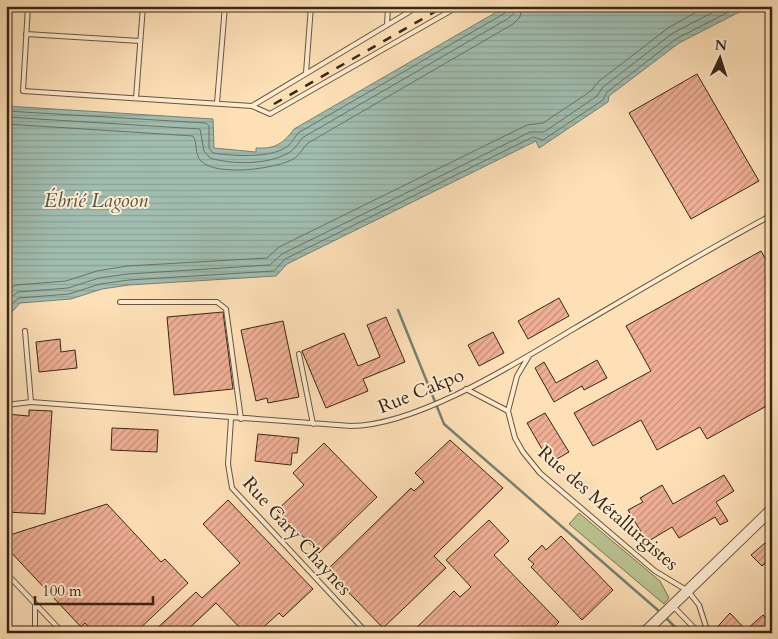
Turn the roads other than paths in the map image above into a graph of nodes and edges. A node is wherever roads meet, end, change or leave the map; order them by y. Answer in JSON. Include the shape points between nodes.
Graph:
{"nodes":[{"id":1,"x":28,"y":6,"type":"edge"},
{"id":2,"x":143,"y":6,"type":"edge"},
{"id":3,"x":225,"y":6,"type":"edge"},
{"id":4,"x":311,"y":6,"type":"edge"},
{"id":5,"x":388,"y":6,"type":"edge"},
{"id":6,"x":418,"y":6,"type":"edge"},
{"id":7,"x":460,"y":6,"type":"edge"},
{"id":8,"x":387,"y":25,"type":"junction"},
{"id":9,"x":26,"y":34,"type":"junction"},
{"id":10,"x":140,"y":41,"type":"junction"},
{"id":11,"x":306,"y":73,"type":"junction"},
{"id":12,"x":136,"y":98,"type":"junction"},
{"id":13,"x":217,"y":103,"type":"junction"},
{"id":14,"x":252,"y":106,"type":"junction"},
{"id":15,"x":772,"y":215,"type":"edge"},
{"id":16,"x":120,"y":302,"type":"dead end"},
{"id":17,"x":26,"y":330,"type":"dead end"},
{"id":18,"x":299,"y":354,"type":"dead end"},
{"id":19,"x":530,"y":354,"type":"junction"},
{"id":20,"x":466,"y":389,"type":"junction"},
{"id":21,"x":31,"y":402,"type":"junction"},
{"id":22,"x":6,"y":405,"type":"edge"},
{"id":23,"x":508,"y":411,"type":"junction"},
{"id":24,"x":232,"y":419,"type":"junction"},
{"id":25,"x":241,"y":419,"type":"junction"},
{"id":26,"x":313,"y":424,"type":"junction"},
{"id":27,"x":772,"y":509,"type":"edge"},
{"id":28,"x":6,"y":573,"type":"edge"},
{"id":29,"x":688,"y":591,"type":"junction"},
{"id":30,"x":35,"y":604,"type":"junction"},
{"id":31,"x":671,"y":607,"type":"junction"},
{"id":32,"x":35,"y":633,"type":"edge"},
{"id":33,"x":63,"y":633,"type":"edge"},
{"id":34,"x":367,"y":633,"type":"edge"},
{"id":35,"x":644,"y":633,"type":"edge"},
{"id":36,"x":699,"y":633,"type":"edge"},
{"id":37,"x":708,"y":633,"type":"edge"}],
"edges":[{"from":1,"to":9,"type":"lane"},
{"from":2,"to":10,"type":"lane"},
{"from":3,"to":13,"type":"lane"},
{"from":4,"to":11,"type":"lane"},
{"from":5,"to":8,"type":"lane"},
{"from":6,"to":8,"type":"lane"},
{"from":7,"to":14,"type":"lane","via":[[276,112],[265,113]]},
{"from":8,"to":11,"type":"lane"},
{"from":9,"to":10,"type":"lane"},
{"from":9,"to":12,"type":"lane","via":[[23,91]]},
{"from":10,"to":12,"type":"lane"},
{"from":11,"to":14,"type":"lane"},
{"from":12,"to":13,"type":"lane"},
{"from":13,"to":14,"type":"lane"},
{"from":15,"to":19,"type":"lane","name":"Rue Cakpo"},
{"from":16,"to":25,"type":"lane","via":[[222,304],[226,308]]},
{"from":17,"to":21,"type":"lane"},
{"from":18,"to":26,"type":"lane"},
{"from":19,"to":20,"type":"lane","name":"Rue Cakpo"},
{"from":19,"to":23,"type":"lane","name":"Rue des Métallurgistes","via":[[517,376]]},
{"from":20,"to":23,"type":"lane"},
{"from":20,"to":26,"type":"lane","name":"Rue Cakpo","via":[[389,422],[368,426]]},
{"from":21,"to":22,"type":"lane","name":"Rue Cakpo"},
{"from":21,"to":24,"type":"lane","name":"Rue Cakpo"},
{"from":23,"to":29,"type":"lane","name":"Rue des Métallurgistes","via":[[515,438],[540,473],[655,571]]},
{"from":24,"to":25,"type":"lane","name":"Rue Cakpo"},
{"from":24,"to":34,"type":"lane","name":"Rue Gary Chaynes","via":[[228,464],[232,488]]},
{"from":25,"to":26,"type":"lane","name":"Rue Cakpo"},
{"from":27,"to":29,"type":"street"},
{"from":28,"to":30,"type":"lane"},
{"from":29,"to":31,"type":"street"},
{"from":29,"to":37,"type":"lane","via":[[699,605]]},
{"from":30,"to":32,"type":"lane"},
{"from":30,"to":33,"type":"lane"},
{"from":31,"to":35,"type":"street"},
{"from":31,"to":36,"type":"lane"}]}
